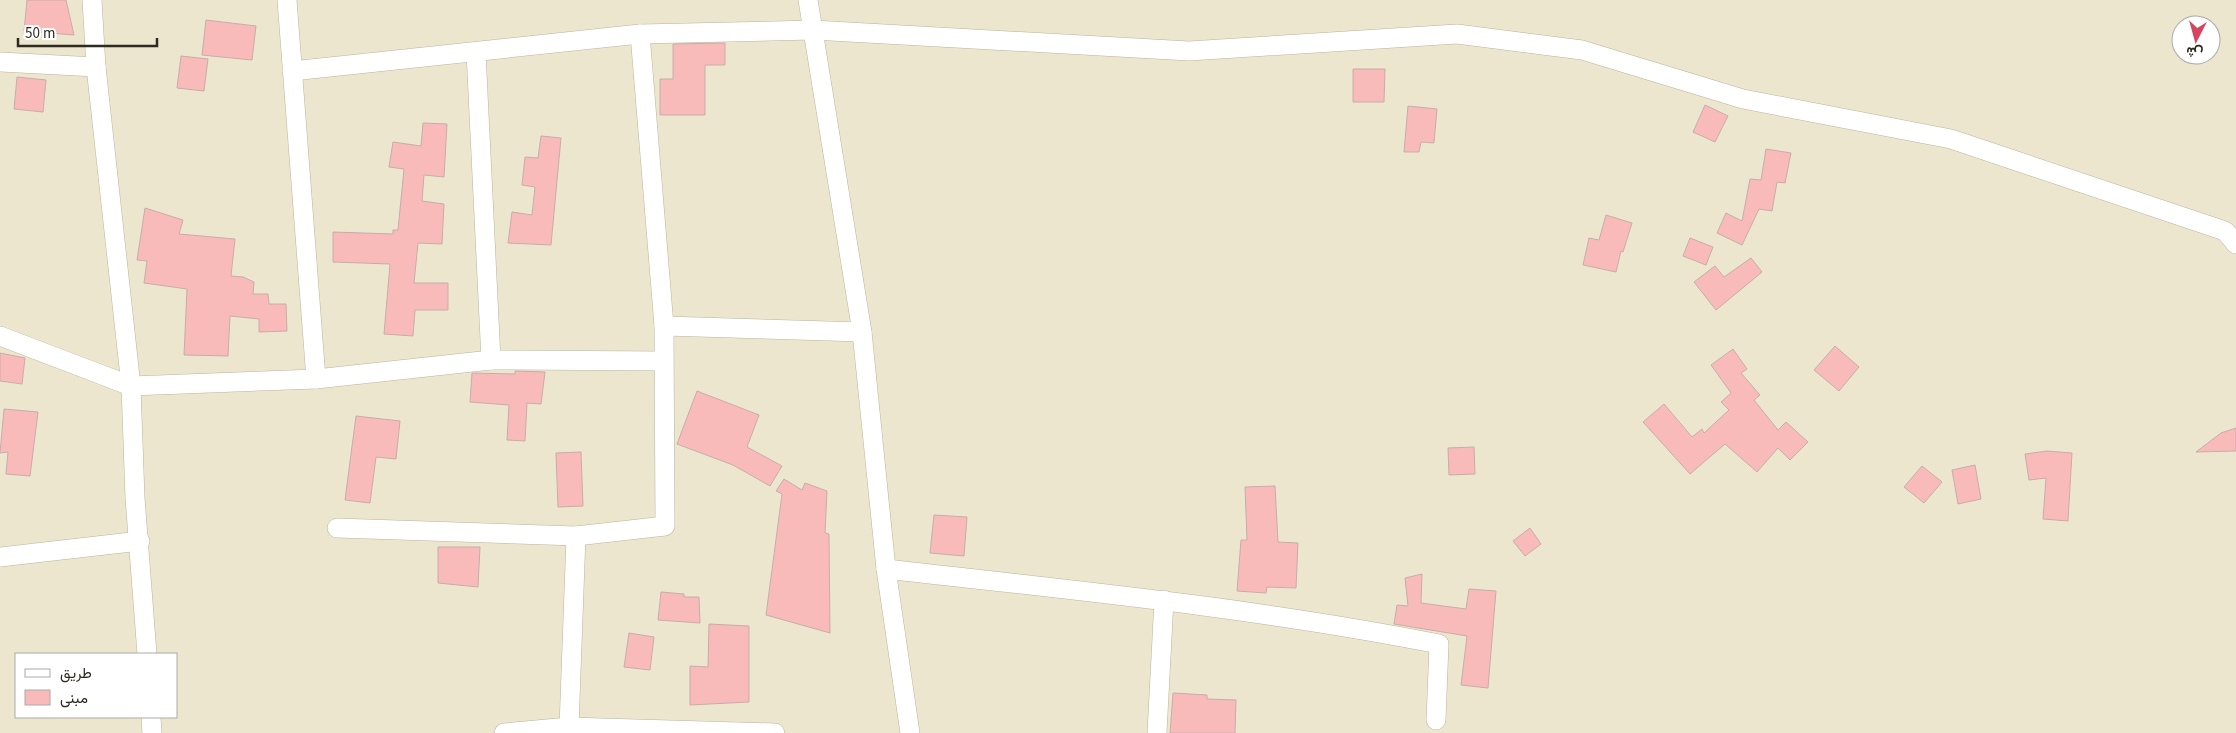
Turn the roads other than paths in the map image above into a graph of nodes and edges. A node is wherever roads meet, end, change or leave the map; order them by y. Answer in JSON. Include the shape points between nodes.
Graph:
{"nodes":[{"id":1,"x":92,"y":0,"type":"edge"},
{"id":2,"x":287,"y":0,"type":"edge"},
{"id":3,"x":808,"y":0,"type":"edge"},
{"id":4,"x":813,"y":30,"type":"junction"},
{"id":5,"x":640,"y":34,"type":"junction"},
{"id":6,"x":476,"y":52,"type":"junction"},
{"id":7,"x":0,"y":62,"type":"edge"},
{"id":8,"x":96,"y":67,"type":"junction"},
{"id":9,"x":292,"y":71,"type":"junction"},
{"id":10,"x":2236,"y":244,"type":"edge"},
{"id":11,"x":664,"y":326,"type":"junction"},
{"id":12,"x":862,"y":332,"type":"junction"},
{"id":13,"x":0,"y":336,"type":"edge"},
{"id":14,"x":491,"y":360,"type":"junction"},
{"id":15,"x":662,"y":361,"type":"junction"},
{"id":16,"x":316,"y":379,"type":"junction"},
{"id":17,"x":131,"y":386,"type":"junction"},
{"id":18,"x":337,"y":528,"type":"dead end"},
{"id":19,"x":576,"y":536,"type":"junction"},
{"id":20,"x":140,"y":541,"type":"junction"},
{"id":21,"x":0,"y":557,"type":"edge"},
{"id":22,"x":886,"y":569,"type":"junction"},
{"id":23,"x":1164,"y":600,"type":"junction"},
{"id":24,"x":147,"y":653,"type":"edge"},
{"id":25,"x":151,"y":718,"type":"edge"},
{"id":26,"x":1436,"y":720,"type":"dead end"},
{"id":27,"x":570,"y":727,"type":"junction"},
{"id":28,"x":630,"y":731,"type":"edge"},
{"id":29,"x":152,"y":733,"type":"edge"},
{"id":30,"x":504,"y":733,"type":"edge"},
{"id":31,"x":775,"y":733,"type":"edge"},
{"id":32,"x":910,"y":733,"type":"edge"},
{"id":33,"x":1157,"y":733,"type":"edge"}],
"edges":[{"from":1,"to":8,"type":"street"},
{"from":2,"to":9,"type":"street"},
{"from":3,"to":4,"type":"street"},
{"from":4,"to":5,"type":"street"},
{"from":4,"to":10,"type":"street","via":[[1189,51],[1458,34],[1582,50],[1742,99],[1951,139],[2224,231]]},
{"from":4,"to":12,"type":"street"},
{"from":5,"to":6,"type":"street"},
{"from":5,"to":11,"type":"street"},
{"from":6,"to":9,"type":"street"},
{"from":6,"to":14,"type":"street"},
{"from":7,"to":8,"type":"street"},
{"from":8,"to":17,"type":"street"},
{"from":9,"to":16,"type":"street"},
{"from":11,"to":12,"type":"street"},
{"from":11,"to":15,"type":"street"},
{"from":12,"to":22,"type":"street"},
{"from":13,"to":17,"type":"street"},
{"from":14,"to":15,"type":"street"},
{"from":14,"to":16,"type":"street"},
{"from":15,"to":19,"type":"street","via":[[665,526]]},
{"from":16,"to":17,"type":"street"},
{"from":17,"to":20,"type":"street"},
{"from":18,"to":19,"type":"street"},
{"from":19,"to":27,"type":"street"},
{"from":20,"to":21,"type":"street"},
{"from":20,"to":24,"type":"street"},
{"from":22,"to":23,"type":"street"},
{"from":22,"to":32,"type":"street"},
{"from":23,"to":26,"type":"street","via":[[1439,644]]},
{"from":23,"to":33,"type":"street"},
{"from":25,"to":29,"type":"street"},
{"from":27,"to":28,"type":"street"},
{"from":27,"to":30,"type":"street"},
{"from":28,"to":31,"type":"street"}]}
